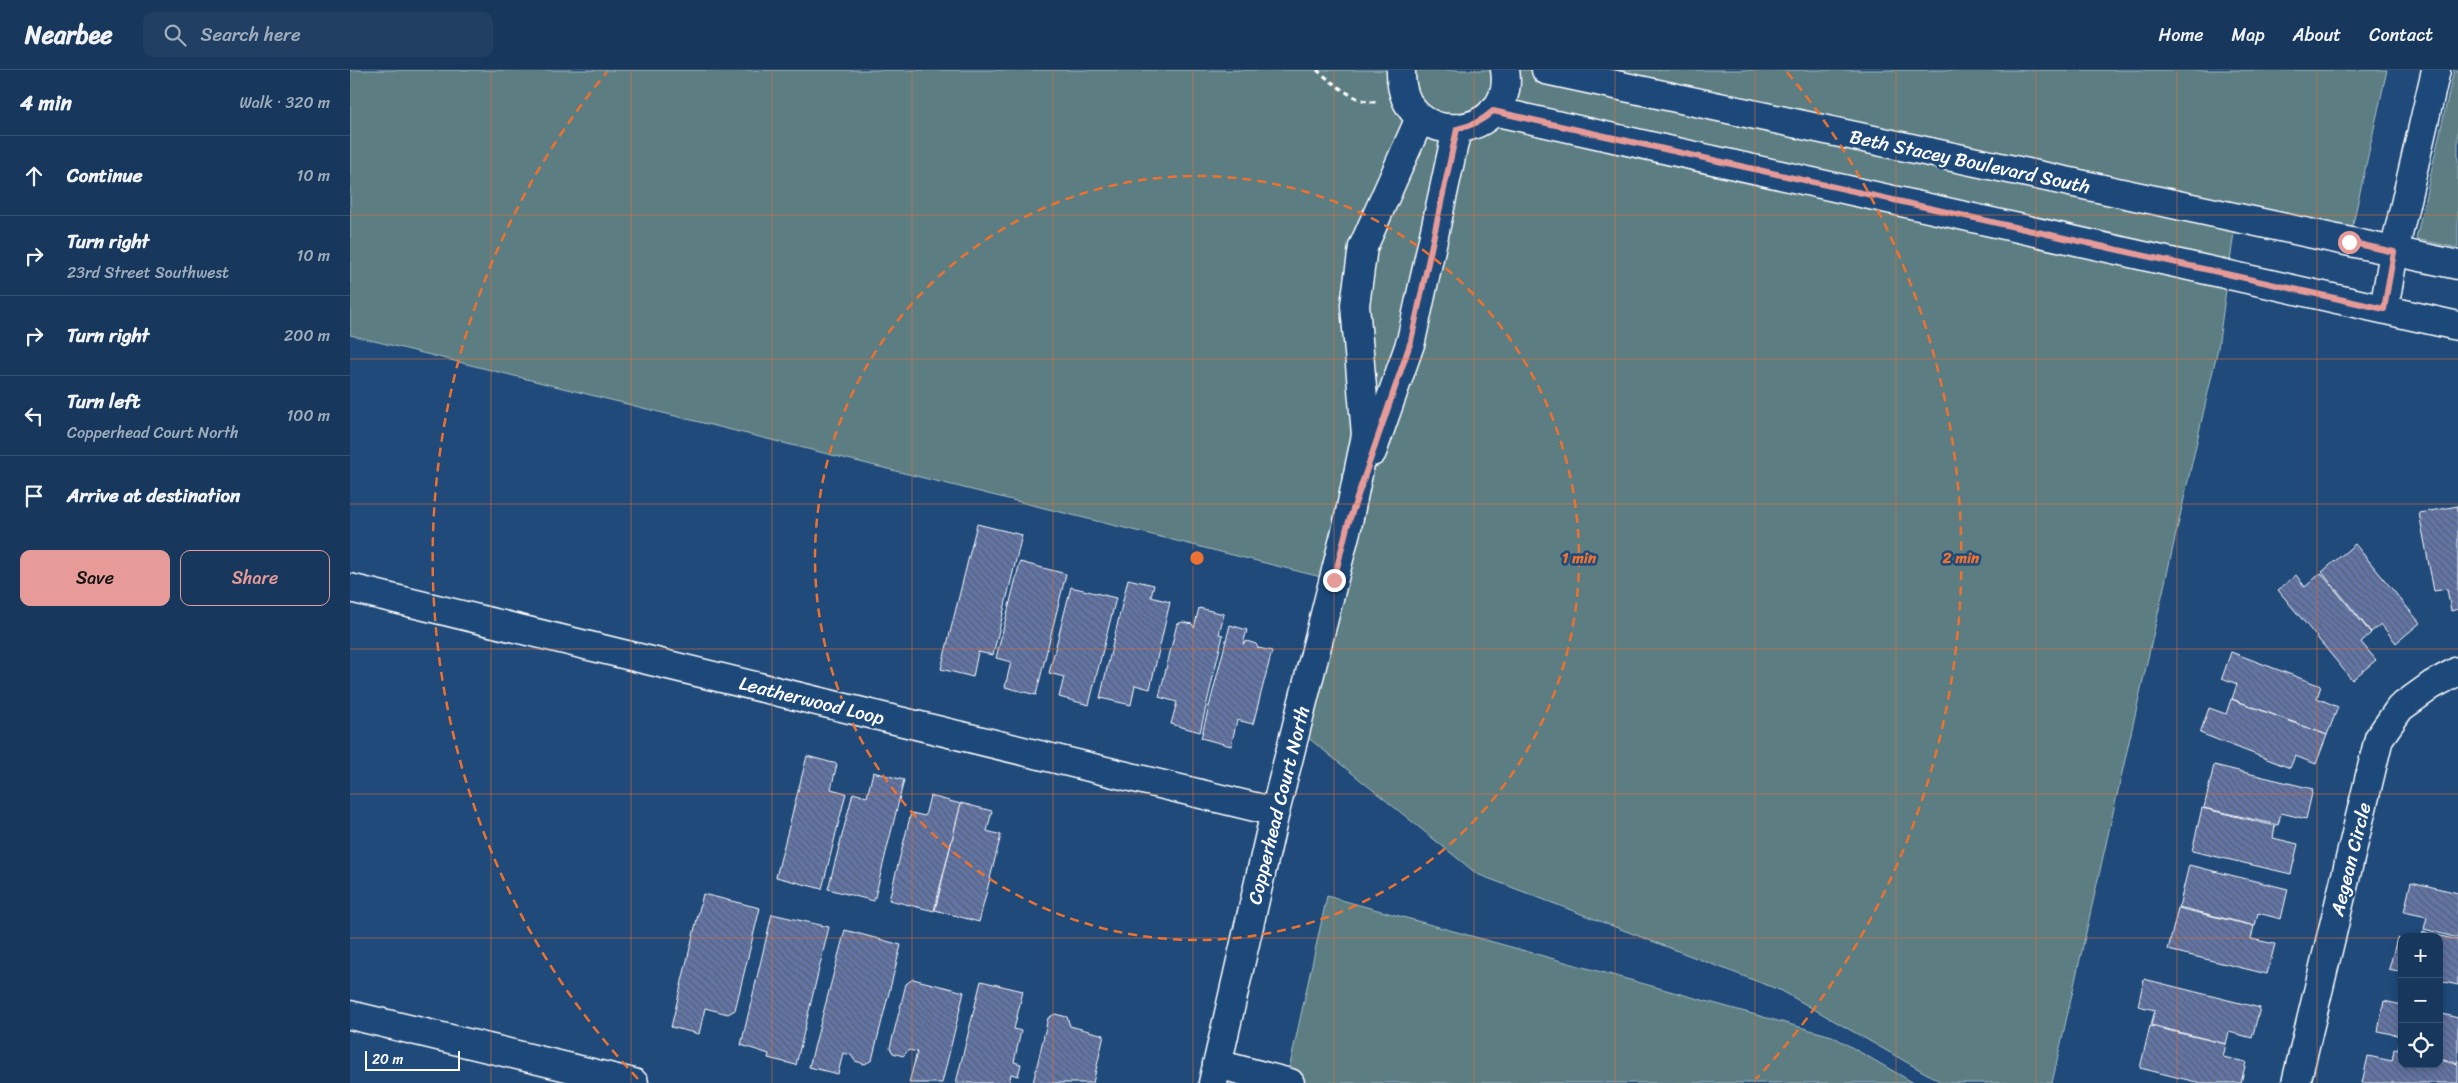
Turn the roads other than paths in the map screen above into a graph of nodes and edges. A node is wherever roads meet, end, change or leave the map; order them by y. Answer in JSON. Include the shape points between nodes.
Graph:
{"nodes":[{"id":1,"x":1401,"y":70,"type":"edge"},
{"id":2,"x":1505,"y":70,"type":"edge"},
{"id":3,"x":1546,"y":70,"type":"edge"},
{"id":4,"x":2436,"y":70,"type":"edge"},
{"id":5,"x":1413,"y":109,"type":"junction"},
{"id":6,"x":1493,"y":111,"type":"junction"},
{"id":7,"x":1457,"y":129,"type":"junction"},
{"id":8,"x":2394,"y":252,"type":"junction"},
{"id":9,"x":2458,"y":265,"type":"edge"},
{"id":10,"x":2384,"y":309,"type":"junction"},
{"id":11,"x":2458,"y":326,"type":"edge"},
{"id":12,"x":1347,"y":527,"type":"junction"},
{"id":13,"x":350,"y":588,"type":"edge"},
{"id":14,"x":2458,"y":671,"type":"edge"},
{"id":15,"x":1275,"y":812,"type":"junction"},
{"id":16,"x":350,"y":1015,"type":"edge"},
{"id":17,"x":1215,"y":1074,"type":"edge"},
{"id":18,"x":634,"y":1083,"type":"edge"},
{"id":19,"x":1290,"y":1083,"type":"edge"},
{"id":20,"x":2296,"y":1083,"type":"edge"}],
"edges":[{"from":1,"to":5,"type":"street","via":[[1401,83]]},
{"from":2,"to":6,"type":"street","via":[[1505,87]]},
{"from":3,"to":8,"type":"street","name":"Beth Stacey Boulevard South"},
{"from":4,"to":8,"type":"street"},
{"from":5,"to":7,"type":"street","via":[[1444,129]]},
{"from":5,"to":12,"type":"street","name":"Copperhead Court North","via":[[1363,247],[1355,305],[1366,436]]},
{"from":6,"to":7,"type":"street","via":[[1477,123]]},
{"from":6,"to":10,"type":"street"},
{"from":7,"to":12,"type":"street","name":"Copperhead Court North","via":[[1411,341]]},
{"from":8,"to":9,"type":"street","name":"Beth Stacey Boulevard South"},
{"from":8,"to":10,"type":"street"},
{"from":10,"to":11,"type":"street"},
{"from":12,"to":15,"type":"street","name":"Copperhead Court North"},
{"from":13,"to":15,"type":"street","name":"Leatherwood Loop"},
{"from":14,"to":20,"type":"street","name":"Aegean Circle","via":[[2400,708],[2379,738]]},
{"from":15,"to":17,"type":"street","name":"Copperhead Court North"},
{"from":16,"to":18,"type":"street"},
{"from":17,"to":19,"type":"street"}]}
